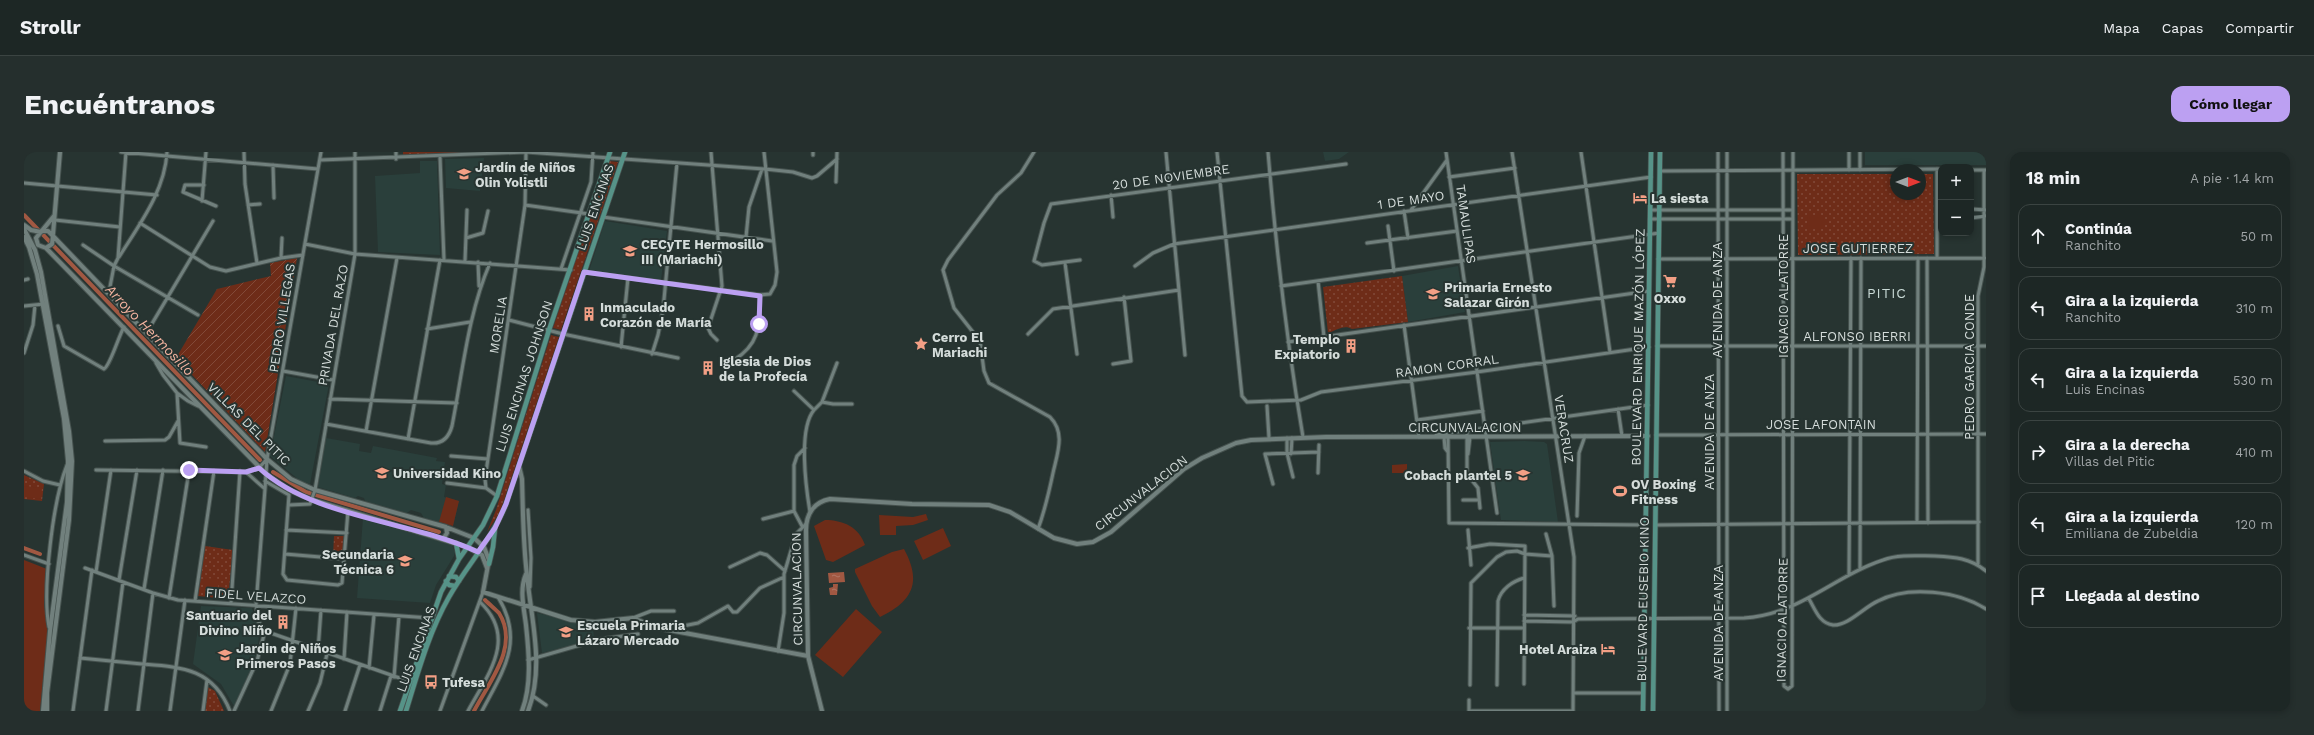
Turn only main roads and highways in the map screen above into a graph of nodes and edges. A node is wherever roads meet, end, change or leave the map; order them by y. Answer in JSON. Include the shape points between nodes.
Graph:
{"nodes":[{"id":1,"x":625,"y":152,"type":"edge"},
{"id":2,"x":1651,"y":152,"type":"edge"},
{"id":3,"x":1660,"y":152,"type":"edge"},
{"id":4,"x":609,"y":155,"type":"edge"},
{"id":5,"x":495,"y":528,"type":"junction"},
{"id":6,"x":456,"y":543,"type":"road end"},
{"id":7,"x":459,"y":559,"type":"junction"},
{"id":8,"x":489,"y":564,"type":"road end"},
{"id":9,"x":449,"y":576,"type":"junction"},
{"id":10,"x":459,"y":581,"type":"junction"},
{"id":11,"x":446,"y":582,"type":"junction"},
{"id":12,"x":455,"y":586,"type":"junction"},
{"id":13,"x":400,"y":711,"type":"edge"},
{"id":14,"x":406,"y":711,"type":"edge"},
{"id":15,"x":1643,"y":711,"type":"edge"},
{"id":16,"x":1653,"y":711,"type":"edge"}],
"edges":[{"from":1,"to":5,"type":"main road","name":"LUIS ENCINAS","via":[[519,466]]},
{"from":2,"to":15,"type":"main road","name":"BOULEVARD ENRIQUE MAZÓN LÓPEZ"},
{"from":3,"to":16,"type":"main road","name":"BULEVARD EUSEBIO KINO"},
{"from":4,"to":7,"type":"main road","name":"LUIS ENCINAS JOHNSON","via":[[549,330],[497,496],[485,521]]},
{"from":5,"to":8,"type":"main road"},
{"from":5,"to":10,"type":"main road","name":"LUIS ENCINAS"},
{"from":6,"to":7,"type":"main road"},
{"from":7,"to":9,"type":"main road","name":"LUIS ENCINAS JOHNSON"},
{"from":9,"to":10,"type":"main road","via":[[454,576]]},
{"from":9,"to":11,"type":"main road","name":"LUIS ENCINAS JOHNSON"},
{"from":10,"to":12,"type":"main road","name":"LUIS ENCINAS"},
{"from":11,"to":12,"type":"main road"},
{"from":11,"to":13,"type":"main road","name":"LUIS ENCINAS JOHNSON","via":[[430,618]]},
{"from":12,"to":14,"type":"main road","name":"LUIS ENCINAS","via":[[437,620]]}]}
